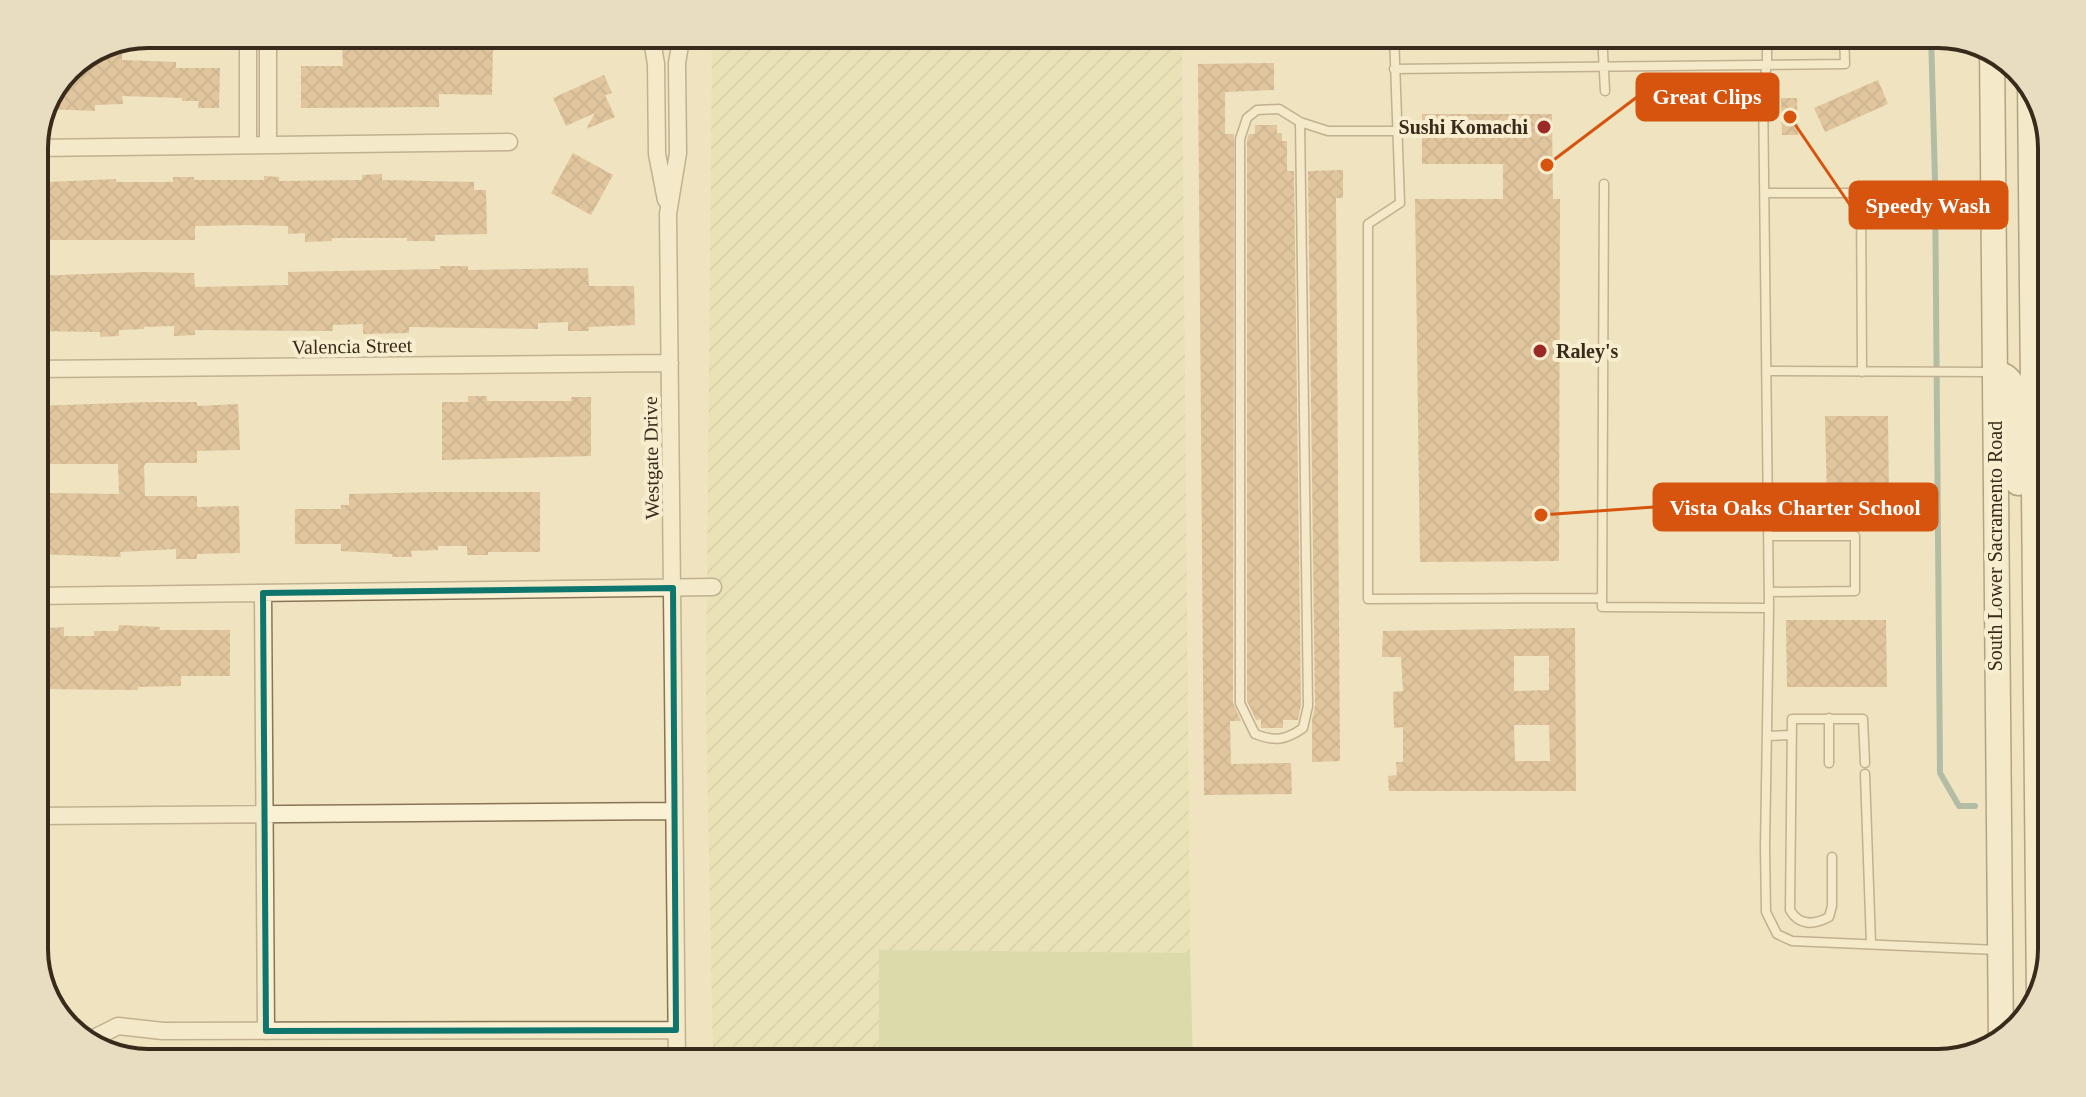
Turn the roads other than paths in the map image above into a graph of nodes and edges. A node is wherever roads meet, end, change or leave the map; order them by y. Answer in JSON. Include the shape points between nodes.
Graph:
{"nodes":[{"id":1,"x":248,"y":48,"type":"edge"},
{"id":2,"x":268,"y":48,"type":"edge"},
{"id":3,"x":653,"y":48,"type":"edge"},
{"id":4,"x":680,"y":48,"type":"edge"},
{"id":5,"x":1394,"y":48,"type":"edge"},
{"id":6,"x":1603,"y":48,"type":"edge"},
{"id":7,"x":1767,"y":48,"type":"edge"},
{"id":8,"x":1844,"y":48,"type":"edge"},
{"id":9,"x":1767,"y":64,"type":"junction"},
{"id":10,"x":1992,"y":64,"type":"edge"},
{"id":11,"x":1605,"y":68,"type":"junction"},
{"id":12,"x":1394,"y":69,"type":"junction"},
{"id":13,"x":1605,"y":91,"type":"dead end"},
{"id":14,"x":2031,"y":111,"type":"edge"},
{"id":15,"x":1300,"y":122,"type":"junction"},
{"id":16,"x":1397,"y":131,"type":"junction"},
{"id":17,"x":509,"y":142,"type":"dead end"},
{"id":18,"x":248,"y":145,"type":"junction"},
{"id":19,"x":268,"y":145,"type":"junction"},
{"id":20,"x":48,"y":148,"type":"edge"},
{"id":21,"x":1604,"y":184,"type":"dead end"},
{"id":22,"x":1765,"y":193,"type":"junction"},
{"id":23,"x":668,"y":214,"type":"junction"},
{"id":24,"x":2038,"y":352,"type":"edge"},
{"id":25,"x":670,"y":363,"type":"junction"},
{"id":26,"x":48,"y":369,"type":"edge"},
{"id":27,"x":1768,"y":371,"type":"junction"},
{"id":28,"x":1862,"y":372,"type":"junction"},
{"id":29,"x":1994,"y":372,"type":"junction"},
{"id":30,"x":2038,"y":528,"type":"edge"},
{"id":31,"x":1769,"y":536,"type":"junction"},
{"id":32,"x":2035,"y":564,"type":"junction"},
{"id":33,"x":2038,"y":582,"type":"edge"},
{"id":34,"x":713,"y":587,"type":"dead end"},
{"id":35,"x":673,"y":588,"type":"junction"},
{"id":36,"x":1769,"y":592,"type":"junction"},
{"id":37,"x":263,"y":593,"type":"junction"},
{"id":38,"x":48,"y":596,"type":"edge"},
{"id":39,"x":1602,"y":598,"type":"junction"},
{"id":40,"x":1769,"y":608,"type":"junction"},
{"id":41,"x":1829,"y":718,"type":"junction"},
{"id":42,"x":1790,"y":735,"type":"junction"},
{"id":43,"x":1767,"y":736,"type":"junction"},
{"id":44,"x":1829,"y":763,"type":"dead end"},
{"id":45,"x":1865,"y":763,"type":"dead end"},
{"id":46,"x":1865,"y":774,"type":"dead end"},
{"id":47,"x":674,"y":811,"type":"junction"},
{"id":48,"x":264,"y":814,"type":"junction"},
{"id":49,"x":48,"y":816,"type":"edge"},
{"id":50,"x":1832,"y":857,"type":"dead end"},
{"id":51,"x":1871,"y":944,"type":"junction"},
{"id":52,"x":1999,"y":950,"type":"junction"},
{"id":53,"x":2001,"y":1027,"type":"edge"},
{"id":54,"x":676,"y":1030,"type":"junction"},
{"id":55,"x":266,"y":1031,"type":"junction"},
{"id":56,"x":98,"y":1036,"type":"edge"},
{"id":57,"x":677,"y":1049,"type":"edge"}],
"edges":[{"from":1,"to":18,"type":"street"},
{"from":2,"to":19,"type":"street"},
{"from":3,"to":23,"type":"street","name":"Westgate Drive","via":[[657,154]]},
{"from":4,"to":23,"type":"street","name":"Westgate Drive","via":[[678,153]]},
{"from":5,"to":12,"type":"lane"},
{"from":6,"to":11,"type":"lane"},
{"from":7,"to":9,"type":"lane"},
{"from":8,"to":9,"type":"lane","via":[[1845,64]]},
{"from":9,"to":11,"type":"lane"},
{"from":9,"to":22,"type":"lane"},
{"from":10,"to":29,"type":"main road","name":"South Lower Sacramento Road"},
{"from":11,"to":12,"type":"lane"},
{"from":11,"to":13,"type":"lane"},
{"from":12,"to":16,"type":"lane"},
{"from":14,"to":24,"type":"main road","name":"South Lower Sacramento Road"},
{"from":15,"to":15,"type":"lane","via":[[1279,109],[1257,110],[1247,118],[1240,139],[1240,703],[1255,734],[1271,740],[1289,738],[1303,728],[1308,706]]},
{"from":15,"to":16,"type":"lane","via":[[1328,131]]},
{"from":16,"to":39,"type":"lane","via":[[1400,203],[1368,224],[1368,599]]},
{"from":17,"to":19,"type":"street"},
{"from":18,"to":19,"type":"street"},
{"from":18,"to":20,"type":"street"},
{"from":21,"to":39,"type":"lane"},
{"from":22,"to":27,"type":"lane"},
{"from":22,"to":28,"type":"lane","via":[[1861,193]]},
{"from":23,"to":25,"type":"street","name":"Westgate Drive"},
{"from":25,"to":26,"type":"street","name":"Valencia Street"},
{"from":25,"to":35,"type":"street","name":"Westgate Drive"},
{"from":27,"to":28,"type":"lane"},
{"from":27,"to":31,"type":"lane"},
{"from":28,"to":29,"type":"lane"},
{"from":29,"to":32,"type":"main road","via":[[2004,374],[2014,389],[2019,539]]},
{"from":29,"to":52,"type":"main road","name":"South Lower Sacramento Road"},
{"from":30,"to":32,"type":"main road","name":"South Lower Sacramento Road"},
{"from":31,"to":36,"type":"lane"},
{"from":31,"to":36,"type":"lane","via":[[1855,536],[1855,591]]},
{"from":32,"to":33,"type":"main road","name":"South Lower Sacramento Road"},
{"from":34,"to":35,"type":"street"},
{"from":35,"to":37,"type":"street"},
{"from":35,"to":47,"type":"street","name":"Westgate Drive"},
{"from":36,"to":40,"type":"lane"},
{"from":37,"to":38,"type":"street"},
{"from":37,"to":48,"type":"street"},
{"from":39,"to":40,"type":"lane","via":[[1602,607]]},
{"from":40,"to":43,"type":"lane"},
{"from":41,"to":42,"type":"lane","via":[[1792,719]]},
{"from":41,"to":44,"type":"lane"},
{"from":41,"to":45,"type":"lane","via":[[1863,719]]},
{"from":42,"to":43,"type":"lane"},
{"from":42,"to":50,"type":"lane","via":[[1790,910],[1804,923],[1829,917]]},
{"from":43,"to":51,"type":"lane","via":[[1766,912],[1777,934],[1792,941]]},
{"from":46,"to":51,"type":"lane"},
{"from":47,"to":48,"type":"street"},
{"from":47,"to":54,"type":"street","name":"Westgate Drive"},
{"from":48,"to":49,"type":"street"},
{"from":48,"to":55,"type":"street"},
{"from":51,"to":52,"type":"lane"},
{"from":52,"to":53,"type":"main road","name":"South Lower Sacramento Road"},
{"from":54,"to":55,"type":"street"},
{"from":54,"to":57,"type":"street","name":"Westgate Drive"},
{"from":55,"to":56,"type":"street","via":[[118,1026]]}]}
